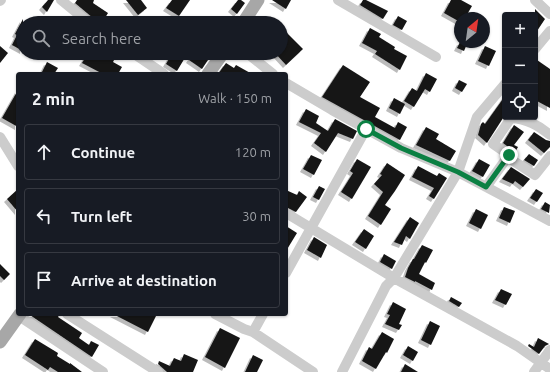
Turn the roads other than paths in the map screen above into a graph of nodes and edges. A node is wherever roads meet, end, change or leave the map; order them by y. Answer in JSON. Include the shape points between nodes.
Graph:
{"nodes":[{"id":1,"x":61,"y":0,"type":"edge"},
{"id":2,"x":258,"y":0,"type":"edge"},
{"id":3,"x":338,"y":0,"type":"edge"},
{"id":4,"x":535,"y":0,"type":"edge"},
{"id":5,"x":550,"y":14,"type":"edge"},
{"id":6,"x":80,"y":16,"type":"edge"},
{"id":7,"x":248,"y":16,"type":"edge"},
{"id":8,"x":550,"y":31,"type":"edge"},
{"id":9,"x":536,"y":48,"type":"edge"},
{"id":10,"x":436,"y":57,"type":"dead end"},
{"id":11,"x":143,"y":60,"type":"edge"},
{"id":12,"x":218,"y":60,"type":"edge"},
{"id":13,"x":256,"y":60,"type":"edge"},
{"id":14,"x":161,"y":72,"type":"edge"},
{"id":15,"x":209,"y":72,"type":"edge"},
{"id":16,"x":271,"y":72,"type":"edge"},
{"id":17,"x":288,"y":83,"type":"edge"},
{"id":18,"x":502,"y":88,"type":"edge"},
{"id":19,"x":366,"y":129,"type":"junction"},
{"id":20,"x":550,"y":135,"type":"edge"},
{"id":21,"x":0,"y":137,"type":"edge"},
{"id":22,"x":509,"y":155,"type":"junction"},
{"id":23,"x":550,"y":156,"type":"edge"},
{"id":24,"x":16,"y":163,"type":"edge"},
{"id":25,"x":458,"y":172,"type":"junction"},
{"id":26,"x":486,"y":187,"type":"junction"},
{"id":27,"x":288,"y":214,"type":"edge"},
{"id":28,"x":550,"y":221,"type":"edge"},
{"id":29,"x":311,"y":227,"type":"junction"},
{"id":30,"x":288,"y":269,"type":"edge"},
{"id":31,"x":394,"y":278,"type":"junction"},
{"id":32,"x":18,"y":316,"type":"edge"},
{"id":33,"x":20,"y":316,"type":"edge"},
{"id":34,"x":70,"y":316,"type":"edge"},
{"id":35,"x":219,"y":316,"type":"edge"},
{"id":36,"x":262,"y":316,"type":"edge"},
{"id":37,"x":253,"y":332,"type":"junction"},
{"id":38,"x":0,"y":342,"type":"edge"},
{"id":39,"x":550,"y":350,"type":"edge"},
{"id":40,"x":540,"y":363,"type":"junction"},
{"id":41,"x":550,"y":369,"type":"edge"},
{"id":42,"x":104,"y":372,"type":"edge"},
{"id":43,"x":158,"y":372,"type":"edge"},
{"id":44,"x":313,"y":372,"type":"edge"},
{"id":45,"x":342,"y":372,"type":"edge"},
{"id":46,"x":534,"y":372,"type":"edge"}],
"edges":[{"from":1,"to":6,"type":"street"},
{"from":2,"to":7,"type":"main road"},
{"from":3,"to":10,"type":"street"},
{"from":4,"to":5,"type":"street"},
{"from":8,"to":9,"type":"street"},
{"from":11,"to":14,"type":"street"},
{"from":12,"to":15,"type":"main road"},
{"from":13,"to":16,"type":"street"},
{"from":17,"to":19,"type":"street"},
{"from":18,"to":25,"type":"street","via":[[477,118]]},
{"from":19,"to":25,"type":"street","via":[[401,148]]},
{"from":19,"to":29,"type":"street"},
{"from":20,"to":22,"type":"street","via":[[522,119],[511,118],[493,144]]},
{"from":21,"to":24,"type":"street"},
{"from":22,"to":23,"type":"street","via":[[512,160],[535,175]]},
{"from":22,"to":26,"type":"street"},
{"from":25,"to":26,"type":"street"},
{"from":25,"to":31,"type":"street"},
{"from":26,"to":28,"type":"street"},
{"from":27,"to":29,"type":"street"},
{"from":29,"to":30,"type":"street"},
{"from":29,"to":31,"type":"street"},
{"from":31,"to":40,"type":"street","via":[[516,346]]},
{"from":31,"to":45,"type":"street","via":[[386,286]]},
{"from":32,"to":38,"type":"main road"},
{"from":33,"to":42,"type":"street"},
{"from":34,"to":43,"type":"street"},
{"from":35,"to":37,"type":"street"},
{"from":36,"to":37,"type":"street"},
{"from":37,"to":44,"type":"street"},
{"from":39,"to":40,"type":"street"},
{"from":40,"to":41,"type":"street"},
{"from":40,"to":46,"type":"street"}]}
